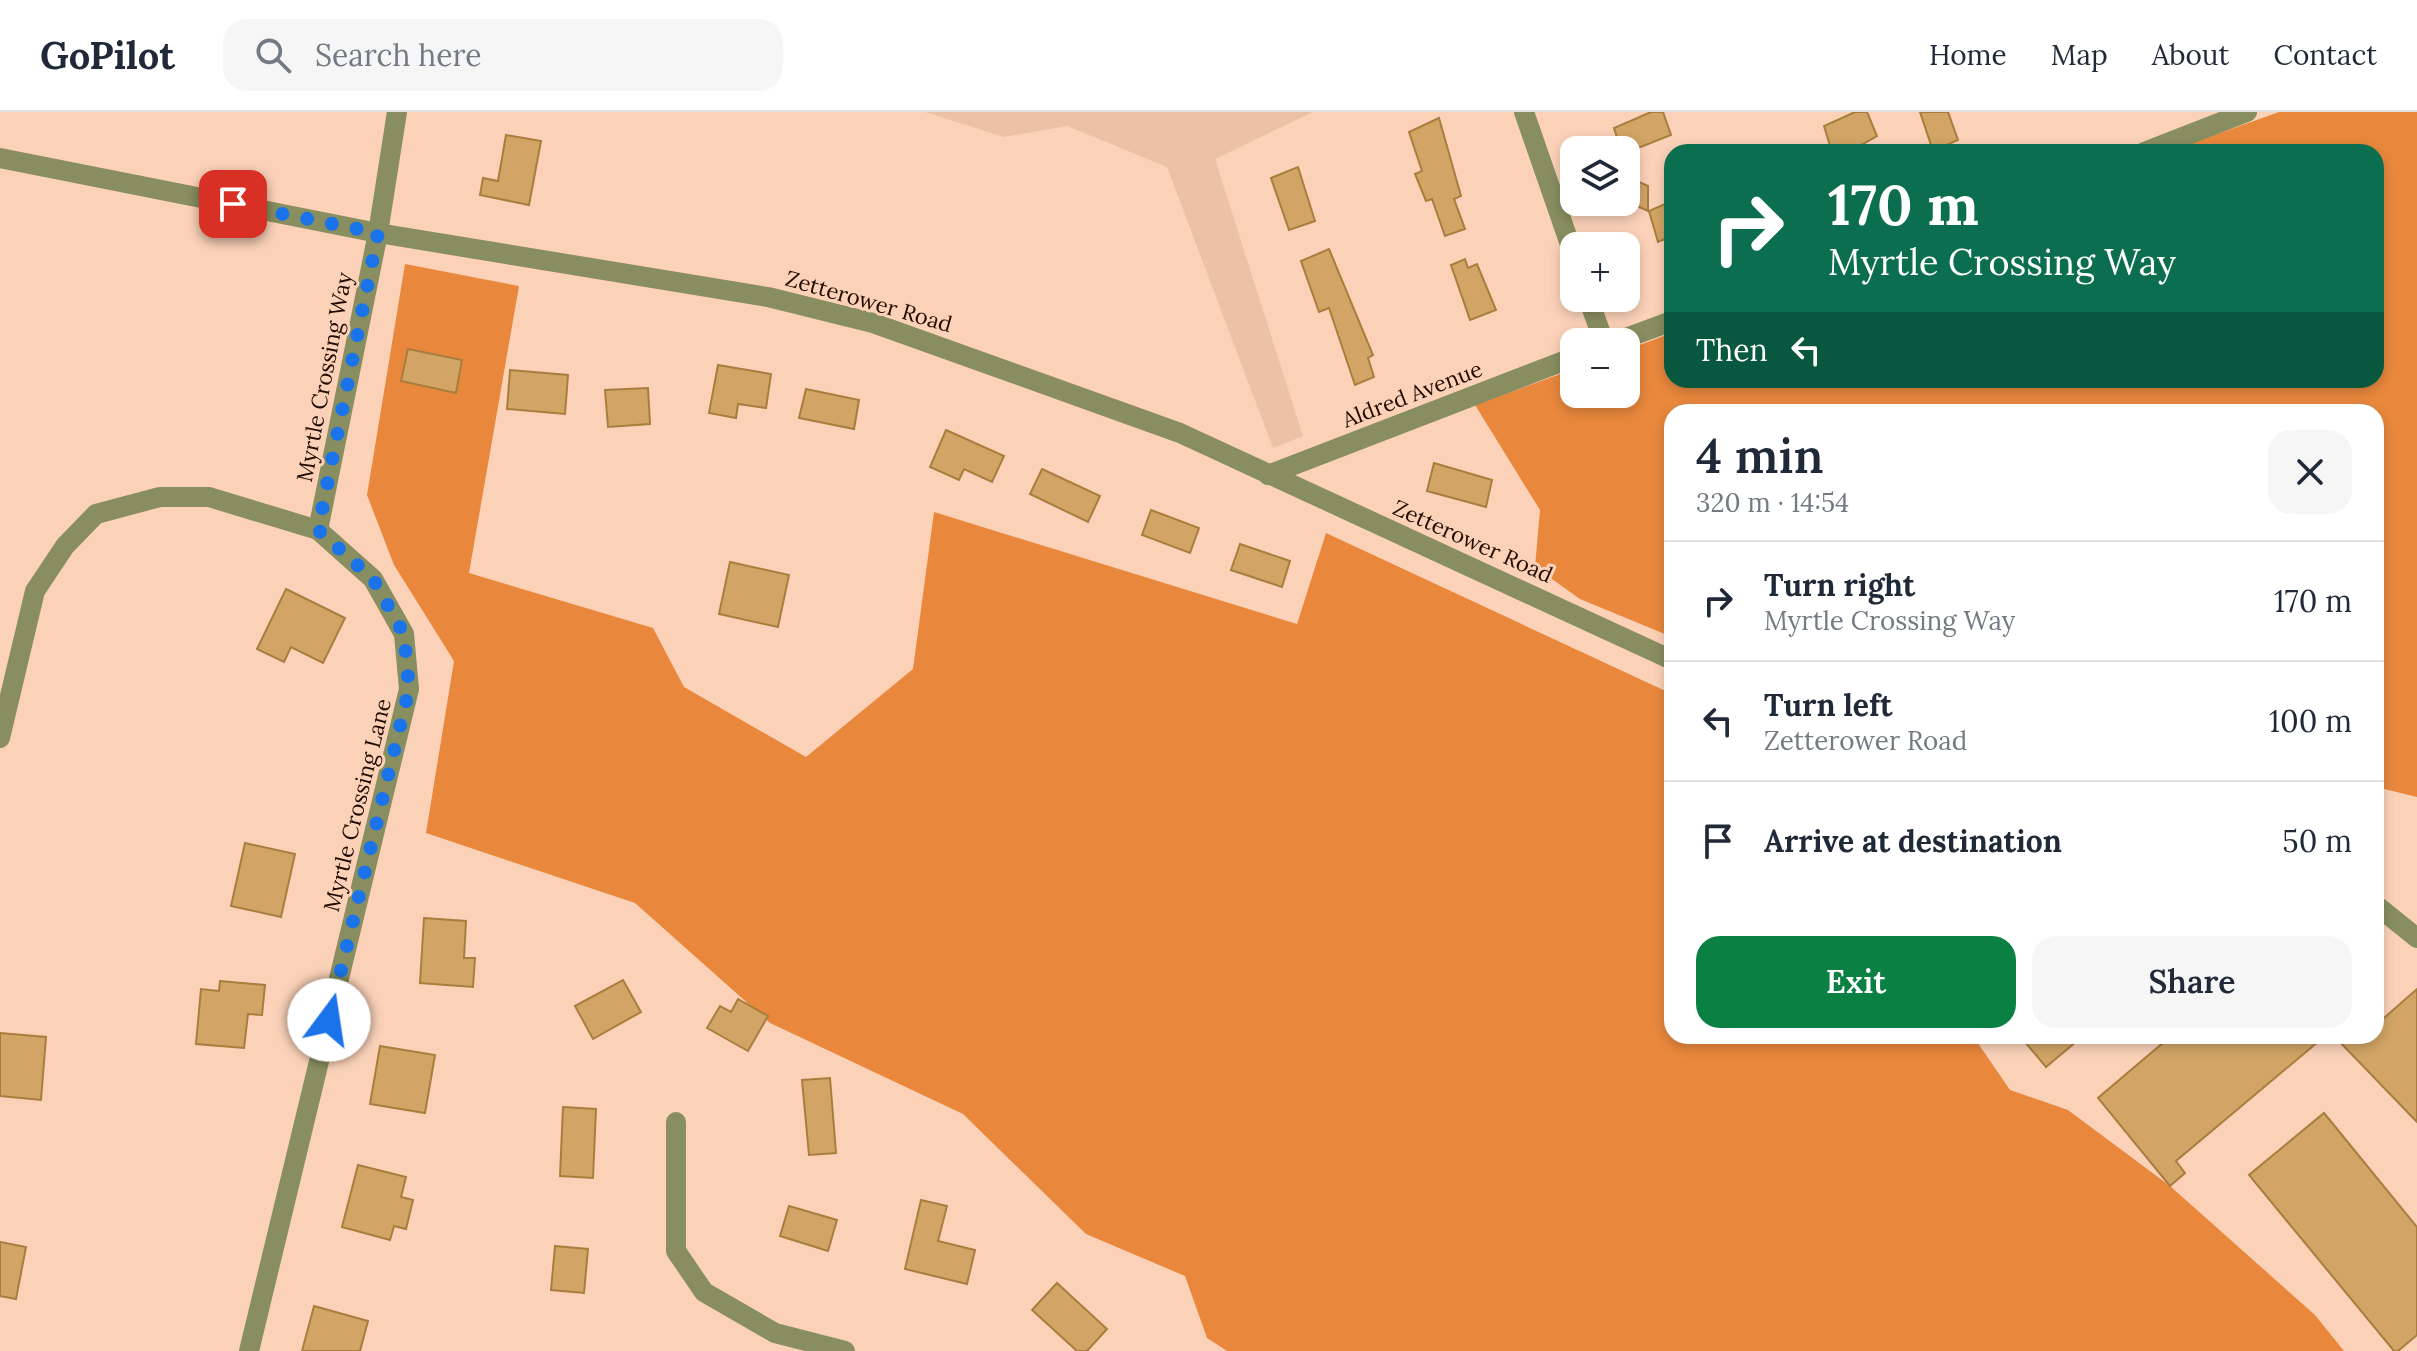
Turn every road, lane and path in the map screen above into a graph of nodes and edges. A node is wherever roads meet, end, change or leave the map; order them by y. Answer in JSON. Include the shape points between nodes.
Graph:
{"nodes":[{"id":1,"x":397,"y":112,"type":"edge"},
{"id":2,"x":1524,"y":112,"type":"edge"},
{"id":3,"x":2247,"y":112,"type":"edge"},
{"id":4,"x":2165,"y":144,"type":"edge"},
{"id":5,"x":0,"y":158,"type":"edge"},
{"id":6,"x":1566,"y":232,"type":"edge"},
{"id":7,"x":378,"y":233,"type":"junction"},
{"id":8,"x":1664,"y":324,"type":"edge"},
{"id":9,"x":1640,"y":333,"type":"edge"},
{"id":10,"x":1560,"y":362,"type":"edge"},
{"id":11,"x":1268,"y":475,"type":"junction"},
{"id":12,"x":318,"y":530,"type":"junction"},
{"id":13,"x":1664,"y":656,"type":"edge"},
{"id":14,"x":0,"y":738,"type":"edge"},
{"id":15,"x":2384,"y":911,"type":"edge"},
{"id":16,"x":2417,"y":938,"type":"edge"},
{"id":17,"x":676,"y":1122,"type":"dead end"},
{"id":18,"x":249,"y":1351,"type":"edge"},
{"id":19,"x":845,"y":1351,"type":"edge"}],
"edges":[{"from":1,"to":7,"type":"street","name":"Myrtle Crossing Way"},
{"from":2,"to":6,"type":"street"},
{"from":3,"to":4,"type":"street"},
{"from":5,"to":7,"type":"street","name":"Zetterower Road"},
{"from":7,"to":11,"type":"street","name":"Zetterower Road","via":[[768,297],[873,323],[1180,433]]},
{"from":7,"to":12,"type":"street","name":"Myrtle Crossing Way"},
{"from":8,"to":9,"type":"street"},
{"from":10,"to":11,"type":"street","name":"Aldred Avenue"},
{"from":11,"to":13,"type":"street","name":"Zetterower Road"},
{"from":12,"to":14,"type":"street","name":"Myrtle Crossing Lane","via":[[209,497],[160,497],[96,514],[65,546],[35,591]]},
{"from":12,"to":18,"type":"street","name":"Myrtle Crossing Lane","via":[[373,579],[404,634],[409,689]]},
{"from":15,"to":16,"type":"street"},
{"from":17,"to":19,"type":"street","via":[[676,1251],[704,1292],[775,1333]]}]}
